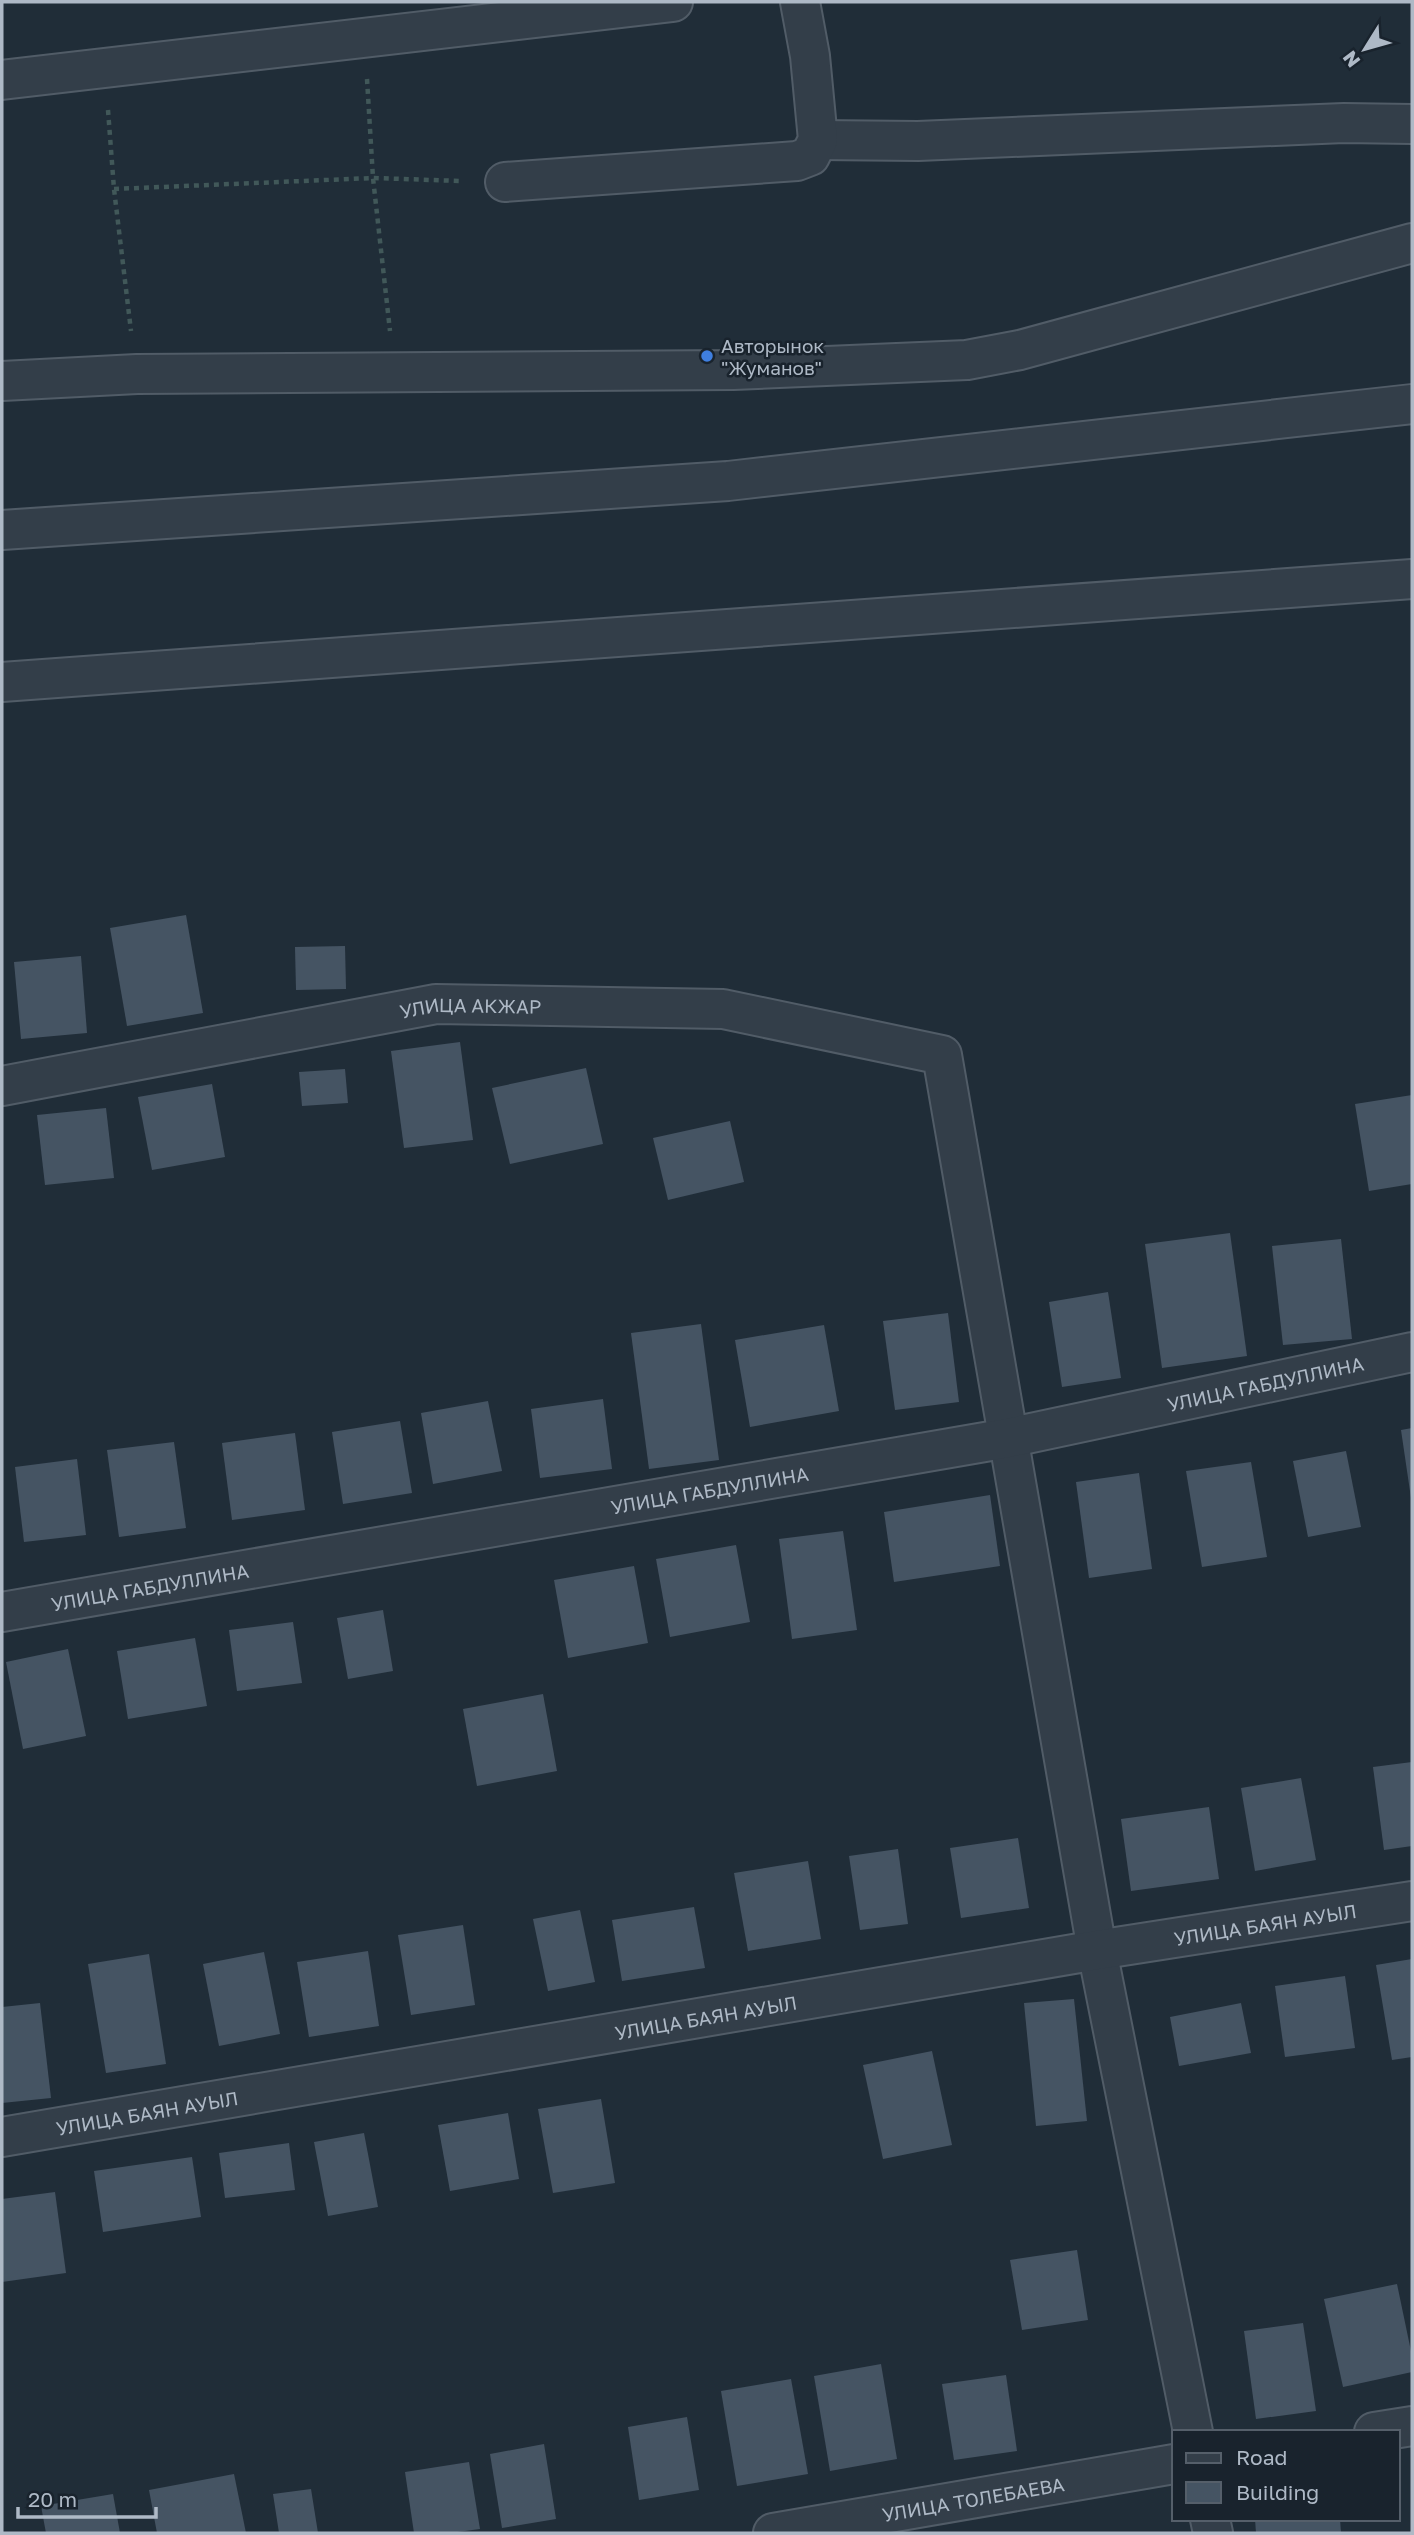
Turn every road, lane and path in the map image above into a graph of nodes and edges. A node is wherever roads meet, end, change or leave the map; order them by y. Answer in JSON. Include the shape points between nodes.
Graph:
{"nodes":[{"id":1,"x":673,"y":2,"type":"edge"},
{"id":2,"x":800,"y":2,"type":"edge"},
{"id":3,"x":365,"y":37,"type":"junction"},
{"id":4,"x":105,"y":68,"type":"junction"},
{"id":5,"x":2,"y":80,"type":"edge"},
{"id":6,"x":1412,"y":124,"type":"edge"},
{"id":7,"x":818,"y":141,"type":"junction"},
{"id":8,"x":373,"y":178,"type":"junction"},
{"id":9,"x":505,"y":183,"type":"joint"},
{"id":10,"x":114,"y":189,"type":"junction"},
{"id":11,"x":1412,"y":243,"type":"edge"},
{"id":12,"x":137,"y":374,"type":"junction"},
{"id":13,"x":395,"y":374,"type":"junction"},
{"id":14,"x":2,"y":381,"type":"edge"},
{"id":15,"x":1412,"y":404,"type":"edge"},
{"id":16,"x":2,"y":530,"type":"edge"},
{"id":17,"x":1412,"y":579,"type":"edge"},
{"id":18,"x":2,"y":682,"type":"edge"},
{"id":19,"x":2,"y":1086,"type":"edge"},
{"id":20,"x":1412,"y":1352,"type":"edge"},
{"id":21,"x":1008,"y":1438,"type":"junction"},
{"id":22,"x":2,"y":1612,"type":"edge"},
{"id":23,"x":1412,"y":1901,"type":"edge"},
{"id":24,"x":1097,"y":1950,"type":"junction"},
{"id":25,"x":2,"y":2137,"type":"edge"},
{"id":26,"x":1412,"y":2426,"type":"edge"},
{"id":27,"x":1193,"y":2430,"type":"edge"},
{"id":28,"x":1387,"y":2430,"type":"edge"},
{"id":29,"x":1172,"y":2464,"type":"edge"},
{"id":30,"x":773,"y":2533,"type":"edge"}],
"edges":[{"from":1,"to":3,"type":"street"},
{"from":2,"to":7,"type":"street"},
{"from":3,"to":4,"type":"street"},
{"from":3,"to":8,"type":"path"},
{"from":4,"to":5,"type":"street"},
{"from":4,"to":10,"type":"path"},
{"from":6,"to":7,"type":"street"},
{"from":7,"to":9,"type":"street","via":[[810,156],[797,161]]},
{"from":8,"to":9,"type":"path"},
{"from":8,"to":10,"type":"path"},
{"from":8,"to":13,"type":"path"},
{"from":10,"to":12,"type":"path"},
{"from":11,"to":13,"type":"street","via":[[1020,350],[967,360],[733,370]]},
{"from":12,"to":13,"type":"street"},
{"from":12,"to":14,"type":"street"},
{"from":15,"to":16,"type":"street","via":[[729,481]]},
{"from":17,"to":18,"type":"street"},
{"from":19,"to":21,"type":"street","name":"УЛИЦА АКЖАР","via":[[436,1004],[723,1009],[942,1055]]},
{"from":20,"to":21,"type":"street","name":"УЛИЦА ГАБДУЛЛИНА"},
{"from":21,"to":22,"type":"street","name":"УЛИЦА ГАБДУЛЛИНА"},
{"from":21,"to":24,"type":"street"},
{"from":23,"to":24,"type":"street","name":"УЛИЦА БАЯН АУЫЛ"},
{"from":24,"to":25,"type":"street","name":"УЛИЦА БАЯН АУЫЛ"},
{"from":24,"to":27,"type":"street"},
{"from":26,"to":28,"type":"street"},
{"from":29,"to":30,"type":"street","name":"УЛИЦА ТОЛЕБАЕВА"}]}
